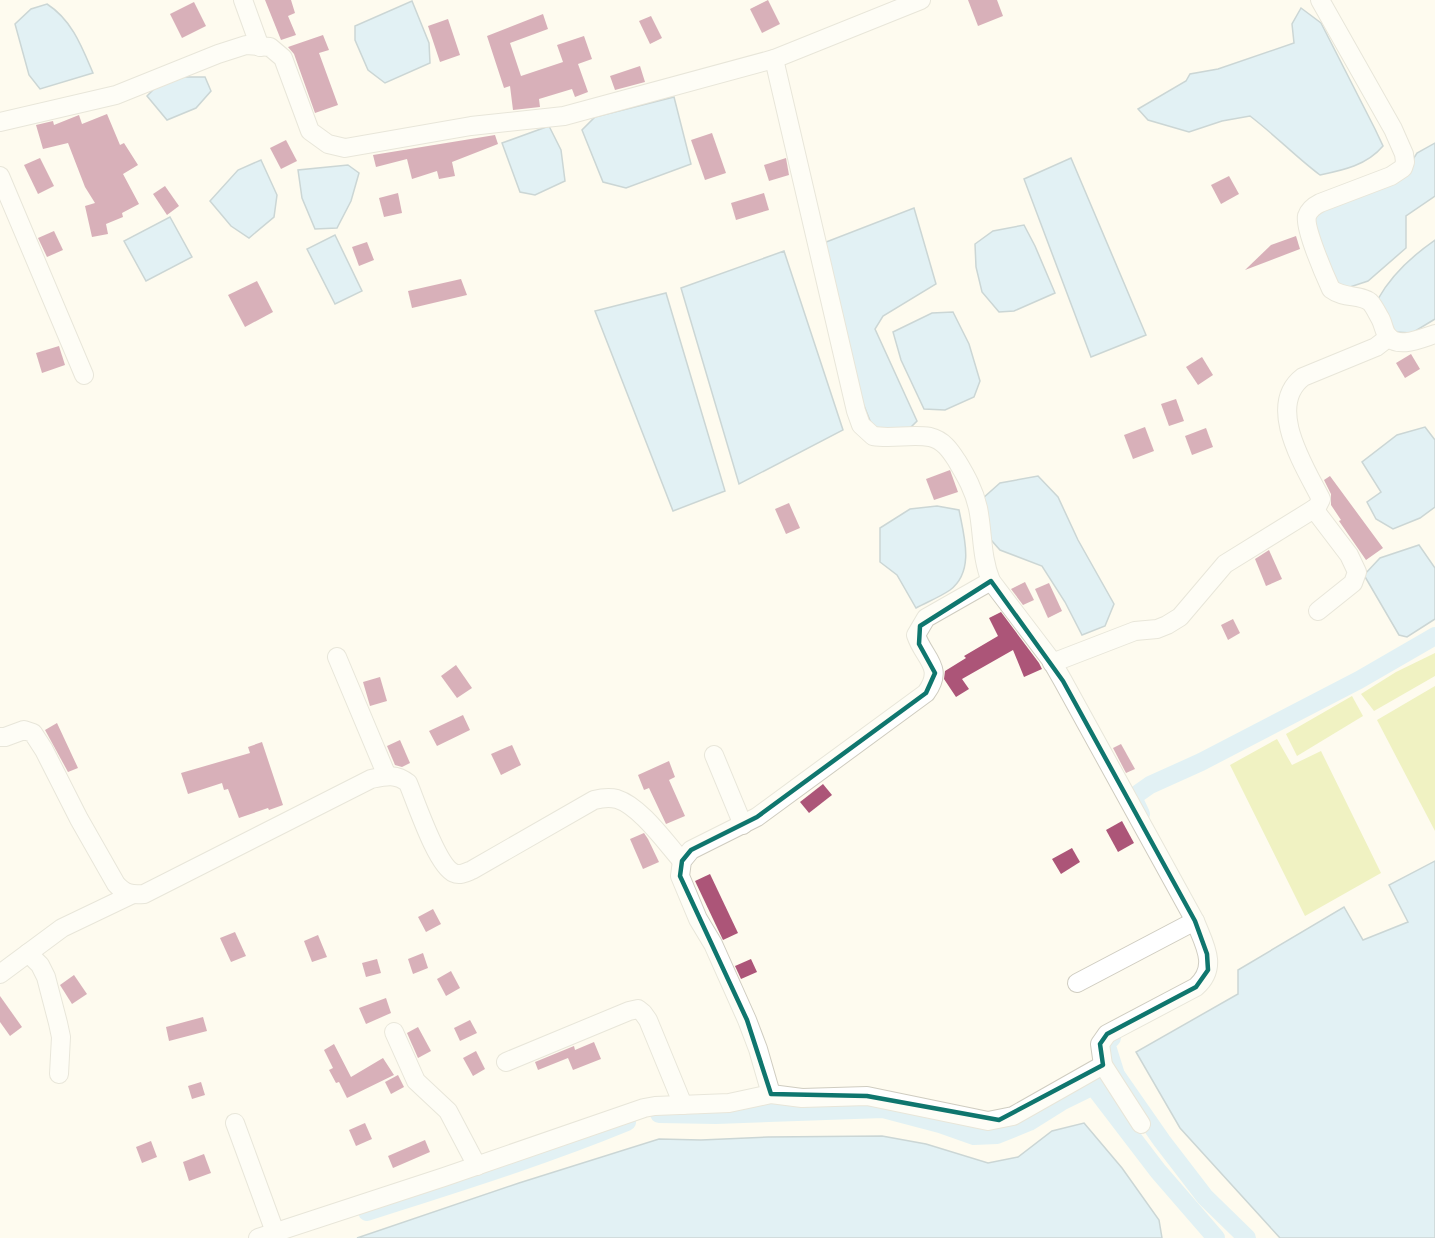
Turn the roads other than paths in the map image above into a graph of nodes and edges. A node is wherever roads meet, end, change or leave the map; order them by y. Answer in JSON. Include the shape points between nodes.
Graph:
{"nodes":[{"id":1,"x":243,"y":0,"type":"edge"},
{"id":2,"x":921,"y":0,"type":"edge"},
{"id":3,"x":1320,"y":0,"type":"edge"},
{"id":4,"x":260,"y":46,"type":"junction"},
{"id":5,"x":774,"y":59,"type":"junction"},
{"id":6,"x":0,"y":122,"type":"edge"},
{"id":7,"x":0,"y":176,"type":"edge"},
{"id":8,"x":1435,"y":334,"type":"edge"},
{"id":9,"x":1389,"y":337,"type":"junction"},
{"id":10,"x":84,"y":375,"type":"dead end"},
{"id":11,"x":1314,"y":509,"type":"junction"},
{"id":12,"x":991,"y":581,"type":"junction"},
{"id":13,"x":1318,"y":611,"type":"dead end"},
{"id":14,"x":337,"y":657,"type":"dead end"},
{"id":15,"x":1052,"y":663,"type":"junction"},
{"id":16,"x":0,"y":737,"type":"edge"},
{"id":17,"x":714,"y":755,"type":"dead end"},
{"id":18,"x":387,"y":776,"type":"junction"},
{"id":19,"x":743,"y":825,"type":"junction"},
{"id":20,"x":682,"y":861,"type":"junction"},
{"id":21,"x":131,"y":895,"type":"junction"},
{"id":22,"x":1195,"y":921,"type":"junction"},
{"id":23,"x":28,"y":953,"type":"junction"},
{"id":24,"x":0,"y":974,"type":"edge"},
{"id":25,"x":1077,"y":983,"type":"dead end"},
{"id":26,"x":394,"y":1032,"type":"dead end"},
{"id":27,"x":506,"y":1062,"type":"dead end"},
{"id":28,"x":58,"y":1074,"type":"dead end"},
{"id":29,"x":1109,"y":1074,"type":"junction"},
{"id":30,"x":771,"y":1094,"type":"junction"},
{"id":31,"x":683,"y":1105,"type":"junction"},
{"id":32,"x":235,"y":1123,"type":"dead end"},
{"id":33,"x":1141,"y":1125,"type":"dead end"},
{"id":34,"x":477,"y":1166,"type":"junction"},
{"id":35,"x":275,"y":1232,"type":"junction"},
{"id":36,"x":258,"y":1238,"type":"edge"}],
"edges":[{"from":1,"to":4,"type":"street"},
{"from":2,"to":5,"type":"street"},
{"from":3,"to":9,"type":"street","via":[[1393,129],[1405,162],[1391,176],[1320,203],[1307,214],[1307,221],[1331,289],[1372,304]]},
{"from":4,"to":5,"type":"street","via":[[270,47],[283,58],[310,131],[328,144],[345,148],[471,126],[564,116]]},
{"from":4,"to":6,"type":"street","via":[[246,45],[218,54],[116,95]]},
{"from":5,"to":12,"type":"street","via":[[861,425],[873,436],[930,437],[952,452],[978,508],[985,567]]},
{"from":7,"to":10,"type":"street"},
{"from":8,"to":9,"type":"street","via":[[1414,341],[1394,341]]},
{"from":9,"to":11,"type":"street","via":[[1376,347],[1303,377],[1290,392],[1286,407],[1290,429],[1321,499]]},
{"from":11,"to":13,"type":"street","via":[[1357,572],[1353,583]]},
{"from":11,"to":15,"type":"street","via":[[1225,564],[1180,617],[1167,625],[1135,631]]},
{"from":12,"to":15,"type":"street"},
{"from":12,"to":19,"type":"street","via":[[926,618],[920,626],[916,635],[935,673],[926,693]]},
{"from":14,"to":18,"type":"street"},
{"from":15,"to":22,"type":"street"},
{"from":16,"to":21,"type":"street","via":[[24,730],[33,733],[116,884]]},
{"from":17,"to":19,"type":"street"},
{"from":18,"to":20,"type":"street","via":[[400,777],[408,783],[438,855],[455,874],[472,870],[594,800],[606,797],[634,808]]},
{"from":18,"to":21,"type":"street","via":[[370,779],[144,894]]},
{"from":19,"to":20,"type":"street","via":[[691,850]]},
{"from":20,"to":30,"type":"street","via":[[680,876],[747,1020]]},
{"from":21,"to":23,"type":"street","via":[[62,928]]},
{"from":22,"to":25,"type":"street"},
{"from":22,"to":29,"type":"street","via":[[1209,961],[1204,980],[1107,1034],[1100,1044]]},
{"from":23,"to":24,"type":"street"},
{"from":23,"to":28,"type":"street","via":[[46,977],[58,1023]]},
{"from":26,"to":34,"type":"street","via":[[416,1081],[448,1111]]},
{"from":27,"to":31,"type":"street","via":[[638,1009],[648,1020]]},
{"from":29,"to":30,"type":"street","via":[[1023,1111],[988,1121],[867,1096],[802,1098]]},
{"from":29,"to":33,"type":"street"},
{"from":30,"to":31,"type":"street","via":[[729,1103]]},
{"from":31,"to":34,"type":"street","via":[[644,1108]]},
{"from":32,"to":35,"type":"street"},
{"from":34,"to":35,"type":"street"},
{"from":35,"to":36,"type":"street"}]}
